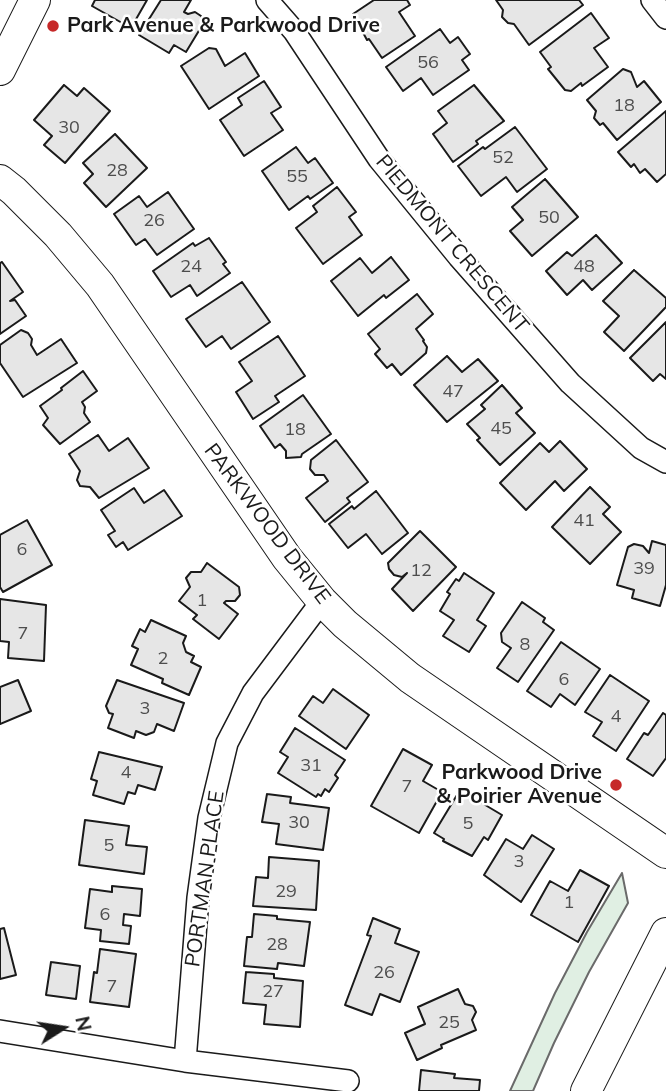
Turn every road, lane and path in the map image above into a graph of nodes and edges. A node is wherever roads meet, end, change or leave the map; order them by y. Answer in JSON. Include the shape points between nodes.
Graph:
{"nodes":[{"id":1,"x":36,"y":0,"type":"edge"},
{"id":2,"x":267,"y":0,"type":"edge"},
{"id":3,"x":652,"y":0,"type":"edge"},
{"id":4,"x":666,"y":18,"type":"edge"},
{"id":5,"x":0,"y":70,"type":"edge"},
{"id":6,"x":0,"y":180,"type":"edge"},
{"id":7,"x":666,"y":462,"type":"edge"},
{"id":8,"x":323,"y":601,"type":"junction"},
{"id":9,"x":666,"y":853,"type":"edge"},
{"id":10,"x":666,"y":933,"type":"edge"},
{"id":11,"x":0,"y":1031,"type":"edge"},
{"id":12,"x":185,"y":1061,"type":"junction"},
{"id":13,"x":348,"y":1081,"type":"dead end"},
{"id":14,"x":586,"y":1091,"type":"edge"}],
"edges":[{"from":1,"to":5,"type":"street"},
{"from":2,"to":7,"type":"street","name":"PIEDMONT CRESCENT","via":[[294,31],[379,159],[459,257],[570,383],[640,447]]},
{"from":3,"to":4,"type":"street"},
{"from":6,"to":8,"type":"street","name":"PARKWOOD DRIVE","via":[[58,235],[100,285],[287,558]]},
{"from":8,"to":9,"type":"street","name":"PARKWOOD DRIVE","via":[[410,678]]},
{"from":8,"to":12,"type":"street","name":"PORTMAN PLACE","via":[[253,693],[227,743],[209,818],[198,898]]},
{"from":10,"to":14,"type":"street"},
{"from":11,"to":12,"type":"street"},
{"from":12,"to":13,"type":"street"}]}
